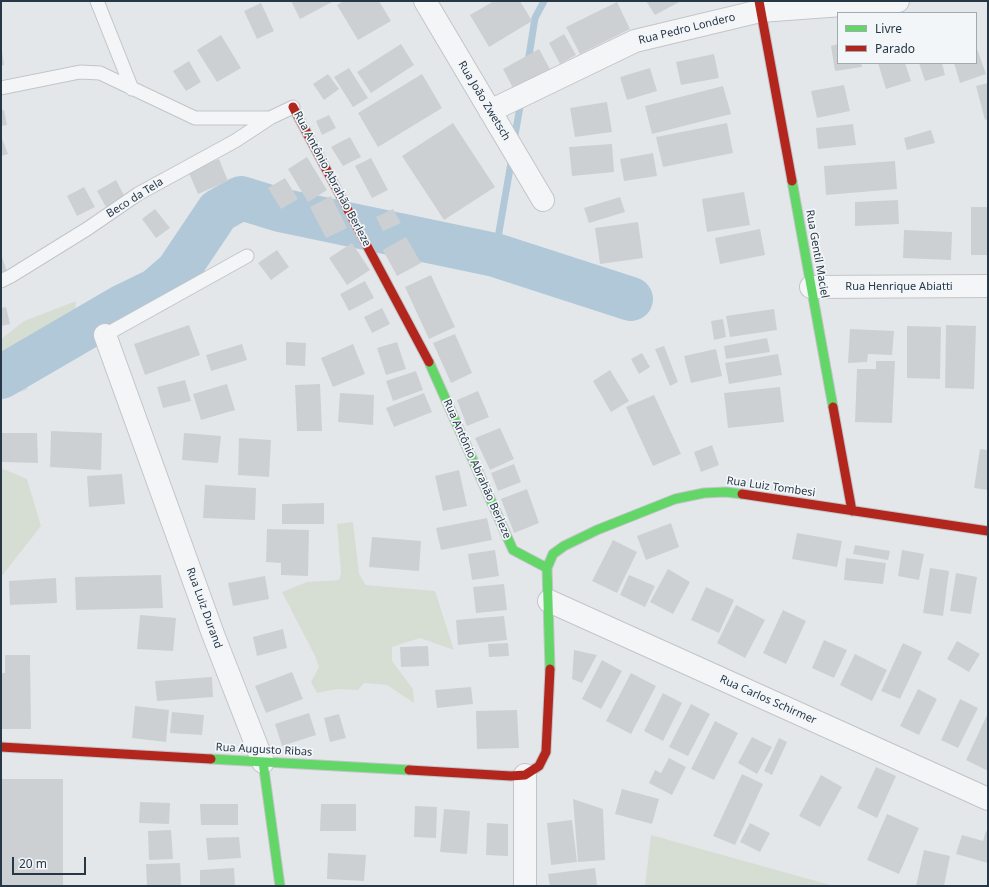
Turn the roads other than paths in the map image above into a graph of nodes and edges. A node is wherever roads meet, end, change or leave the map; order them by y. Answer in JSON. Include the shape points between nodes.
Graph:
{"nodes":[{"id":1,"x":97,"y":1,"type":"edge"},
{"id":2,"x":425,"y":1,"type":"edge"},
{"id":3,"x":898,"y":1,"type":"edge"},
{"id":4,"x":760,"y":6,"type":"edge"},
{"id":5,"x":1,"y":88,"type":"edge"},
{"id":6,"x":132,"y":89,"type":"junction"},
{"id":7,"x":293,"y":107,"type":"joint"},
{"id":8,"x":490,"y":110,"type":"junction"},
{"id":9,"x":270,"y":118,"type":"junction"},
{"id":10,"x":543,"y":200,"type":"dead end"},
{"id":11,"x":247,"y":256,"type":"dead end"},
{"id":12,"x":1,"y":281,"type":"edge"},
{"id":13,"x":988,"y":286,"type":"edge"},
{"id":14,"x":811,"y":287,"type":"junction"},
{"id":15,"x":105,"y":335,"type":"joint"},
{"id":16,"x":852,"y":511,"type":"junction"},
{"id":17,"x":988,"y":531,"type":"edge"},
{"id":18,"x":547,"y":568,"type":"junction"},
{"id":19,"x":549,"y":601,"type":"junction"},
{"id":20,"x":1,"y":747,"type":"edge"},
{"id":21,"x":263,"y":762,"type":"junction"},
{"id":22,"x":525,"y":775,"type":"junction"},
{"id":23,"x":988,"y":799,"type":"edge"},
{"id":24,"x":280,"y":886,"type":"edge"},
{"id":25,"x":525,"y":886,"type":"edge"}],
"edges":[{"from":1,"to":6,"type":"lane"},
{"from":2,"to":8,"type":"street","name":"Rua João Zwetsch"},
{"from":3,"to":4,"type":"street","name":"Rua Pedro Londero"},
{"from":4,"to":8,"type":"street","name":"Rua Pedro Londero","via":[[636,41]]},
{"from":4,"to":14,"type":"street","name":"Rua Gentil Maciel"},
{"from":5,"to":6,"type":"lane","name":"Beco da Tela","via":[[80,72],[100,73]]},
{"from":6,"to":9,"type":"lane","name":"Beco da Tela","via":[[195,118]]},
{"from":7,"to":9,"type":"lane","name":"Beco da Tela"},
{"from":7,"to":18,"type":"street","name":"Rua Antônio Abrahão Berleze","via":[[434,371],[513,550]]},
{"from":8,"to":10,"type":"street","name":"Rua João Zwetsch"},
{"from":9,"to":12,"type":"lane","name":"Beco da Tela","via":[[235,141],[138,194],[87,229]]},
{"from":11,"to":15,"type":"lane"},
{"from":13,"to":14,"type":"street","name":"Rua Henrique Abiatti"},
{"from":14,"to":16,"type":"street","name":"Rua Gentil Maciel"},
{"from":15,"to":21,"type":"street","name":"Rua Luiz Durand","via":[[213,634]]},
{"from":16,"to":17,"type":"street","name":"Rua Luiz Tombesi"},
{"from":16,"to":18,"type":"street","name":"Rua Luiz Tombesi","via":[[726,492],[704,493],[676,499],[597,530],[558,550],[553,554]]},
{"from":18,"to":19,"type":"street"},
{"from":19,"to":22,"type":"street","via":[[550,688],[546,752],[539,766]]},
{"from":19,"to":23,"type":"street","name":"Rua Carlos Schirmer"},
{"from":20,"to":21,"type":"street","name":"Rua Augusto Ribas"},
{"from":21,"to":22,"type":"street","name":"Rua Augusto Ribas"},
{"from":21,"to":24,"type":"street","name":"Rua Luiz Durand"},
{"from":22,"to":25,"type":"street"}]}
